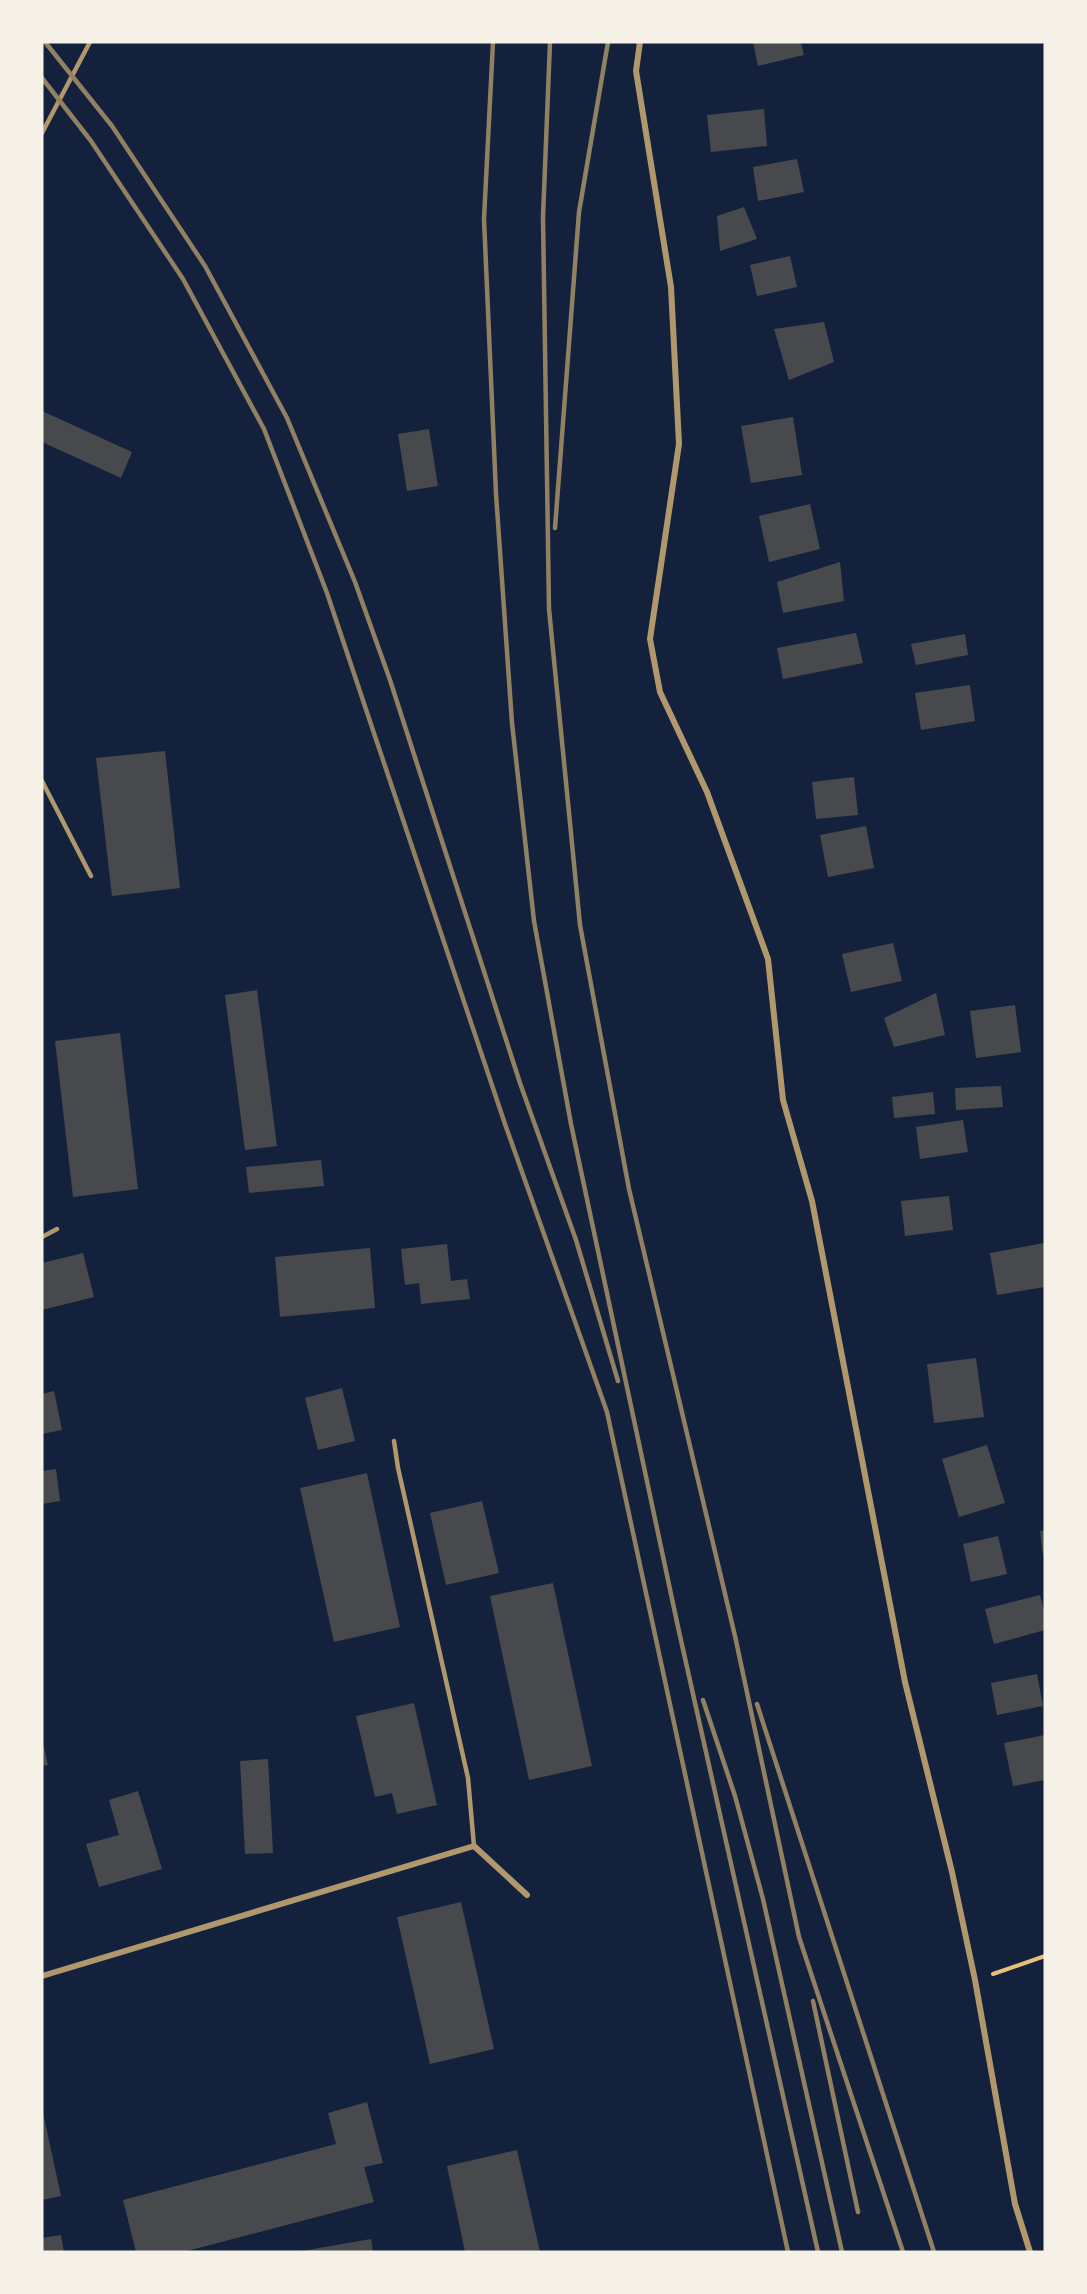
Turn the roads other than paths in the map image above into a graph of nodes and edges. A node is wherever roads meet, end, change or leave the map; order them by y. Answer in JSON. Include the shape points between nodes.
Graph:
{"nodes":[{"id":1,"x":90,"y":42,"type":"edge"},
{"id":2,"x":640,"y":42,"type":"edge"},
{"id":3,"x":42,"y":133,"type":"edge"},
{"id":4,"x":42,"y":781,"type":"edge"},
{"id":5,"x":91,"y":876,"type":"dead end"},
{"id":6,"x":57,"y":1229,"type":"dead end"},
{"id":7,"x":42,"y":1237,"type":"edge"},
{"id":8,"x":394,"y":1441,"type":"dead end"},
{"id":9,"x":474,"y":1846,"type":"junction"},
{"id":10,"x":527,"y":1895,"type":"dead end"},
{"id":11,"x":42,"y":1976,"type":"edge"},
{"id":12,"x":1030,"y":2252,"type":"edge"}],
"edges":[{"from":1,"to":3,"type":"lane"},
{"from":2,"to":12,"type":"street","via":[[636,71],[671,287],[679,444],[650,639],[660,692],[707,792],[768,959],[783,1100],[812,1201],[905,1683],[952,1872],[1014,2204]]},
{"from":4,"to":5,"type":"lane"},
{"from":6,"to":7,"type":"lane"},
{"from":8,"to":9,"type":"lane","via":[[468,1779]]},
{"from":9,"to":10,"type":"street"},
{"from":9,"to":11,"type":"street"}]}
